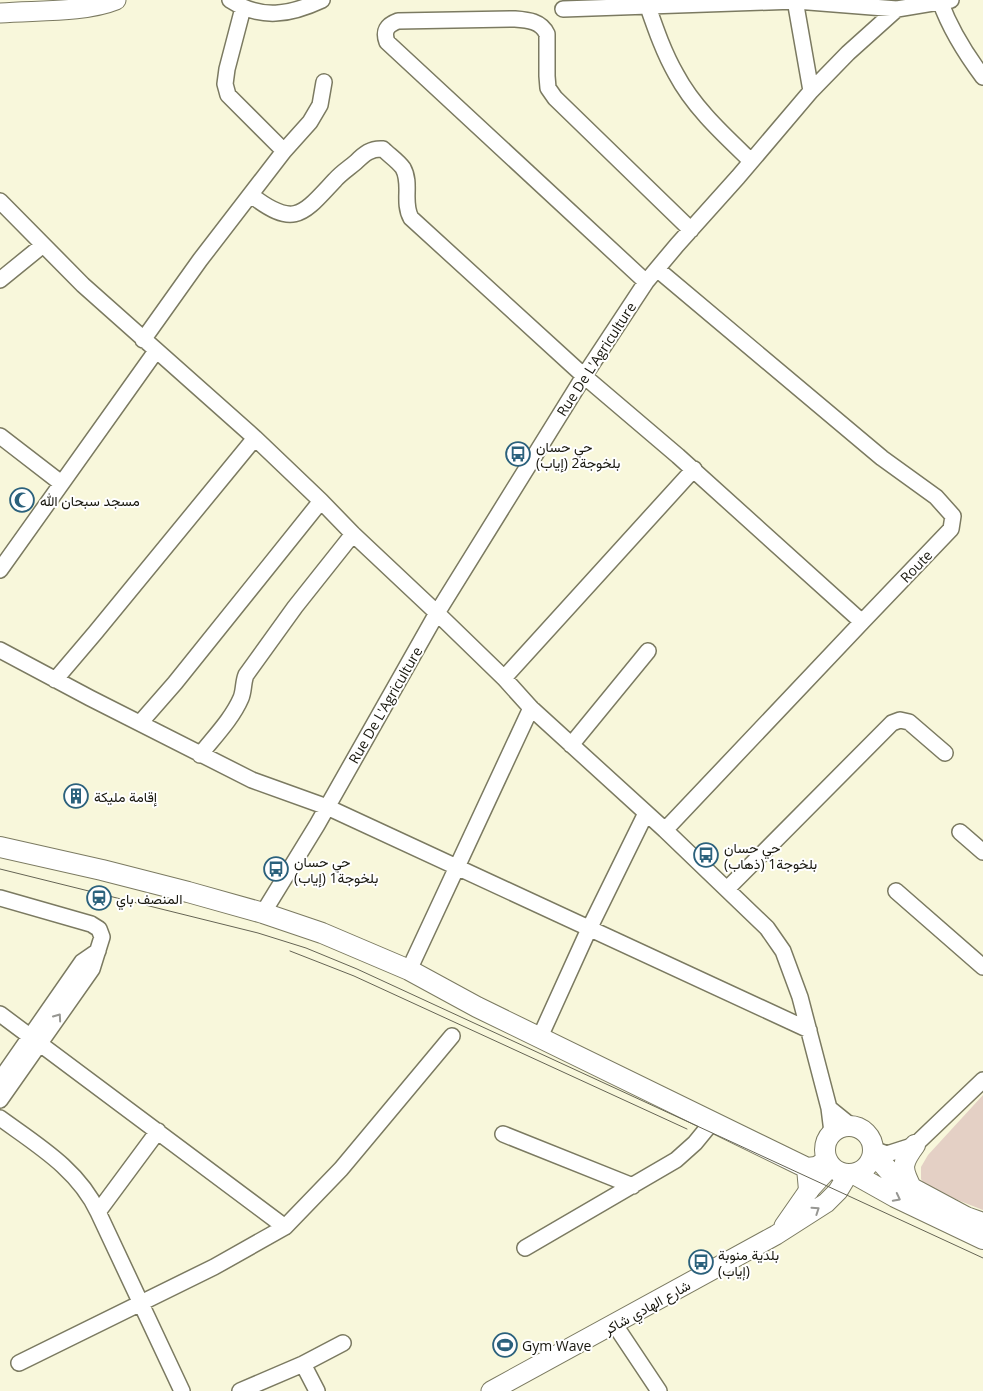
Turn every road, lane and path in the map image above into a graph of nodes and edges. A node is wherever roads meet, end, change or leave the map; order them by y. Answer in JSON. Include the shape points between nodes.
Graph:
{"nodes":[{"id":1,"x":116,"y":0,"type":"edge"},
{"id":2,"x":322,"y":0,"type":"edge"},
{"id":3,"x":796,"y":1,"type":"edge"},
{"id":4,"x":945,"y":1,"type":"edge"},
{"id":5,"x":237,"y":4,"type":"edge"},
{"id":6,"x":648,"y":6,"type":"junction"},
{"id":7,"x":563,"y":9,"type":"dead end"},
{"id":8,"x":897,"y":9,"type":"junction"},
{"id":9,"x":0,"y":13,"type":"edge"},
{"id":10,"x":983,"y":77,"type":"edge"},
{"id":11,"x":324,"y":82,"type":"dead end"},
{"id":12,"x":811,"y":92,"type":"junction"},
{"id":13,"x":284,"y":151,"type":"junction"},
{"id":14,"x":751,"y":161,"type":"junction"},
{"id":15,"x":251,"y":195,"type":"junction"},
{"id":16,"x":1,"y":204,"type":"edge"},
{"id":17,"x":691,"y":230,"type":"junction"},
{"id":18,"x":43,"y":245,"type":"junction"},
{"id":19,"x":657,"y":269,"type":"junction"},
{"id":20,"x":0,"y":280,"type":"edge"},
{"id":21,"x":646,"y":282,"type":"junction"},
{"id":22,"x":143,"y":340,"type":"junction"},
{"id":23,"x":156,"y":351,"type":"junction"},
{"id":24,"x":584,"y":376,"type":"junction"},
{"id":25,"x":0,"y":436,"type":"edge"},
{"id":26,"x":255,"y":438,"type":"junction"},
{"id":27,"x":694,"y":470,"type":"junction"},
{"id":28,"x":61,"y":483,"type":"junction"},
{"id":29,"x":321,"y":501,"type":"junction"},
{"id":30,"x":353,"y":534,"type":"junction"},
{"id":31,"x":0,"y":570,"type":"edge"},
{"id":32,"x":437,"y":613,"type":"junction"},
{"id":33,"x":862,"y":622,"type":"junction"},
{"id":34,"x":0,"y":650,"type":"edge"},
{"id":35,"x":648,"y":651,"type":"dead end"},
{"id":36,"x":504,"y":678,"type":"junction"},
{"id":37,"x":55,"y":680,"type":"junction"},
{"id":38,"x":531,"y":708,"type":"junction"},
{"id":39,"x":140,"y":723,"type":"junction"},
{"id":40,"x":571,"y":745,"type":"junction"},
{"id":41,"x":945,"y":753,"type":"dead end"},
{"id":42,"x":200,"y":754,"type":"junction"},
{"id":43,"x":327,"y":807,"type":"junction"},
{"id":44,"x":646,"y":813,"type":"junction"},
{"id":45,"x":665,"y":830,"type":"junction"},
{"id":46,"x":960,"y":832,"type":"dead end"},
{"id":47,"x":981,"y":846,"type":"edge"},
{"id":48,"x":0,"y":847,"type":"edge"},
{"id":49,"x":456,"y":867,"type":"junction"},
{"id":50,"x":727,"y":889,"type":"junction"},
{"id":51,"x":896,"y":891,"type":"dead end"},
{"id":52,"x":0,"y":898,"type":"edge"},
{"id":53,"x":263,"y":913,"type":"junction"},
{"id":54,"x":589,"y":929,"type":"junction"},
{"id":55,"x":983,"y":967,"type":"edge"},
{"id":56,"x":409,"y":970,"type":"junction"},
{"id":57,"x":0,"y":1014,"type":"edge"},
{"id":58,"x":809,"y":1030,"type":"junction"},
{"id":59,"x":452,"y":1036,"type":"dead end"},
{"id":60,"x":540,"y":1037,"type":"junction"},
{"id":61,"x":35,"y":1040,"type":"junction"},
{"id":62,"x":0,"y":1080,"type":"edge"},
{"id":63,"x":983,"y":1080,"type":"edge"},
{"id":64,"x":0,"y":1100,"type":"edge"},
{"id":65,"x":0,"y":1118,"type":"edge"},
{"id":66,"x":713,"y":1121,"type":"junction"},
{"id":67,"x":158,"y":1131,"type":"junction"},
{"id":68,"x":836,"y":1132,"type":"junction"},
{"id":69,"x":503,"y":1134,"type":"dead end"},
{"id":70,"x":915,"y":1145,"type":"junction"},
{"id":71,"x":873,"y":1151,"type":"junction"},
{"id":72,"x":777,"y":1154,"type":"junction"},
{"id":73,"x":807,"y":1168,"type":"junction"},
{"id":74,"x":840,"y":1169,"type":"junction"},
{"id":75,"x":633,"y":1186,"type":"junction"},
{"id":76,"x":912,"y":1189,"type":"junction"},
{"id":77,"x":809,"y":1190,"type":"junction"},
{"id":78,"x":98,"y":1212,"type":"junction"},
{"id":79,"x":983,"y":1223,"type":"edge"},
{"id":80,"x":285,"y":1227,"type":"junction"},
{"id":81,"x":776,"y":1235,"type":"junction"},
{"id":82,"x":983,"y":1240,"type":"edge"},
{"id":83,"x":525,"y":1248,"type":"dead end"},
{"id":84,"x":141,"y":1303,"type":"junction"},
{"id":85,"x":615,"y":1325,"type":"junction"},
{"id":86,"x":344,"y":1343,"type":"dead end"},
{"id":87,"x":19,"y":1363,"type":"dead end"},
{"id":88,"x":304,"y":1364,"type":"junction"},
{"id":89,"x":652,"y":1389,"type":"edge"},
{"id":90,"x":182,"y":1391,"type":"edge"},
{"id":91,"x":240,"y":1391,"type":"edge"},
{"id":92,"x":317,"y":1391,"type":"edge"},
{"id":93,"x":491,"y":1391,"type":"edge"}],
"edges":[{"from":1,"to":9,"type":"street","via":[[84,8]]},
{"from":2,"to":5,"type":"street","via":[[289,13],[270,13]]},
{"from":3,"to":6,"type":"street"},
{"from":3,"to":8,"type":"street"},
{"from":3,"to":12,"type":"street"},
{"from":4,"to":8,"type":"street"},
{"from":4,"to":10,"type":"street","via":[[948,24]]},
{"from":5,"to":13,"type":"street","via":[[225,84],[228,96]]},
{"from":6,"to":7,"type":"street"},
{"from":6,"to":14,"type":"street","via":[[660,43],[676,76],[718,129]]},
{"from":8,"to":12,"type":"street","name":"Rue De L'Agriculture"},
{"from":11,"to":13,"type":"street","via":[[316,113]]},
{"from":12,"to":14,"type":"street","name":"Rue De L'Agriculture"},
{"from":13,"to":15,"type":"street"},
{"from":14,"to":17,"type":"street","name":"Rue De L'Agriculture"},
{"from":15,"to":22,"type":"street"},
{"from":15,"to":24,"type":"street","via":[[280,212],[300,212],[316,202],[368,151],[383,149],[404,171],[407,211],[411,218]]},
{"from":16,"to":18,"type":"street"},
{"from":17,"to":19,"type":"street","name":"Rue De L'Agriculture"},
{"from":17,"to":21,"type":"street","via":[[555,98],[548,88],[546,76],[547,34],[537,23],[515,18],[398,21],[387,27],[387,42]]},
{"from":18,"to":20,"type":"street"},
{"from":18,"to":22,"type":"street"},
{"from":19,"to":21,"type":"street","name":"Rue De L'Agriculture"},
{"from":19,"to":33,"type":"street","name":"Route","via":[[882,458],[936,496],[952,516],[951,529]]},
{"from":21,"to":24,"type":"street","name":"Rue De L'Agriculture"},
{"from":22,"to":23,"type":"street"},
{"from":23,"to":26,"type":"street"},
{"from":23,"to":28,"type":"street"},
{"from":24,"to":27,"type":"street"},
{"from":24,"to":32,"type":"street","name":"Rue De L'Agriculture"},
{"from":25,"to":28,"type":"street"},
{"from":26,"to":29,"type":"street"},
{"from":26,"to":37,"type":"street"},
{"from":27,"to":33,"type":"street"},
{"from":27,"to":36,"type":"street"},
{"from":28,"to":31,"type":"street"},
{"from":29,"to":30,"type":"street"},
{"from":29,"to":39,"type":"street"},
{"from":30,"to":32,"type":"street"},
{"from":30,"to":42,"type":"street","via":[[246,675],[236,708]]},
{"from":32,"to":36,"type":"street"},
{"from":32,"to":43,"type":"street","name":"Rue De L'Agriculture"},
{"from":33,"to":45,"type":"street","name":"Route"},
{"from":34,"to":37,"type":"street"},
{"from":35,"to":40,"type":"street"},
{"from":36,"to":38,"type":"street"},
{"from":37,"to":39,"type":"street"},
{"from":38,"to":40,"type":"street"},
{"from":38,"to":49,"type":"street"},
{"from":39,"to":42,"type":"street"},
{"from":40,"to":44,"type":"street"},
{"from":41,"to":50,"type":"street","via":[[909,722],[900,720],[892,723]]},
{"from":42,"to":43,"type":"street","via":[[252,780]]},
{"from":43,"to":49,"type":"street"},
{"from":43,"to":53,"type":"street","name":"Rue De L'Agriculture"},
{"from":44,"to":45,"type":"street"},
{"from":44,"to":54,"type":"street"},
{"from":45,"to":50,"type":"street"},
{"from":46,"to":47,"type":"street"},
{"from":48,"to":53,"type":"main road","via":[[102,870]]},
{"from":49,"to":54,"type":"street"},
{"from":49,"to":56,"type":"street"},
{"from":50,"to":58,"type":"street","via":[[767,928],[783,951]]},
{"from":51,"to":55,"type":"street"},
{"from":52,"to":61,"type":"street","via":[[91,924],[99,929],[102,938],[98,950],[82,962]]},
{"from":53,"to":56,"type":"main road","via":[[322,933]]},
{"from":54,"to":58,"type":"street"},
{"from":54,"to":60,"type":"street"},
{"from":56,"to":60,"type":"main road"},
{"from":57,"to":61,"type":"street"},
{"from":58,"to":68,"type":"street"},
{"from":59,"to":80,"type":"street","via":[[341,1169]]},
{"from":60,"to":66,"type":"main road"},
{"from":61,"to":62,"type":"street"},
{"from":61,"to":64,"type":"street"},
{"from":61,"to":67,"type":"street"},
{"from":63,"to":70,"type":"street"},
{"from":65,"to":78,"type":"street","via":[[69,1171],[91,1196]]},
{"from":66,"to":72,"type":"main road"},
{"from":66,"to":75,"type":"street","via":[[676,1160]]},
{"from":67,"to":78,"type":"street"},
{"from":67,"to":80,"type":"street"},
{"from":68,"to":71,"type":"main road","via":[[857,1127],[869,1136]]},
{"from":68,"to":72,"type":"main road","via":[[813,1152]]},
{"from":68,"to":74,"type":"main road","via":[[824,1150]]},
{"from":69,"to":75,"type":"street"},
{"from":70,"to":71,"type":"street","via":[[887,1154]]},
{"from":70,"to":76,"type":"main road","via":[[903,1164],[903,1173]]},
{"from":71,"to":74,"type":"main road","via":[[864,1169]]},
{"from":71,"to":76,"type":"main road","via":[[888,1172]]},
{"from":72,"to":73,"type":"main road"},
{"from":73,"to":74,"type":"main road"},
{"from":73,"to":77,"type":"main road"},
{"from":74,"to":77,"type":"street","name":"شارع الهادي شاكر"},
{"from":81,"to":74,"type":"street","name":"شارع الهادي شاكر","one_way":true,"via":[[826,1204],[838,1191]]},
{"from":74,"to":82,"type":"main road","one_way":true},
{"from":75,"to":83,"type":"street"},
{"from":76,"to":79,"type":"main road"},
{"from":77,"to":81,"type":"street","name":"شارع الهادي شاكر"},
{"from":78,"to":84,"type":"street"},
{"from":80,"to":84,"type":"street"},
{"from":81,"to":85,"type":"street","name":"شارع الهادي شاكر"},
{"from":84,"to":87,"type":"street"},
{"from":84,"to":90,"type":"street"},
{"from":85,"to":89,"type":"street"},
{"from":85,"to":93,"type":"street","name":"شارع الهادي شاكر"},
{"from":86,"to":88,"type":"street"},
{"from":88,"to":91,"type":"street"},
{"from":88,"to":92,"type":"street"}]}
